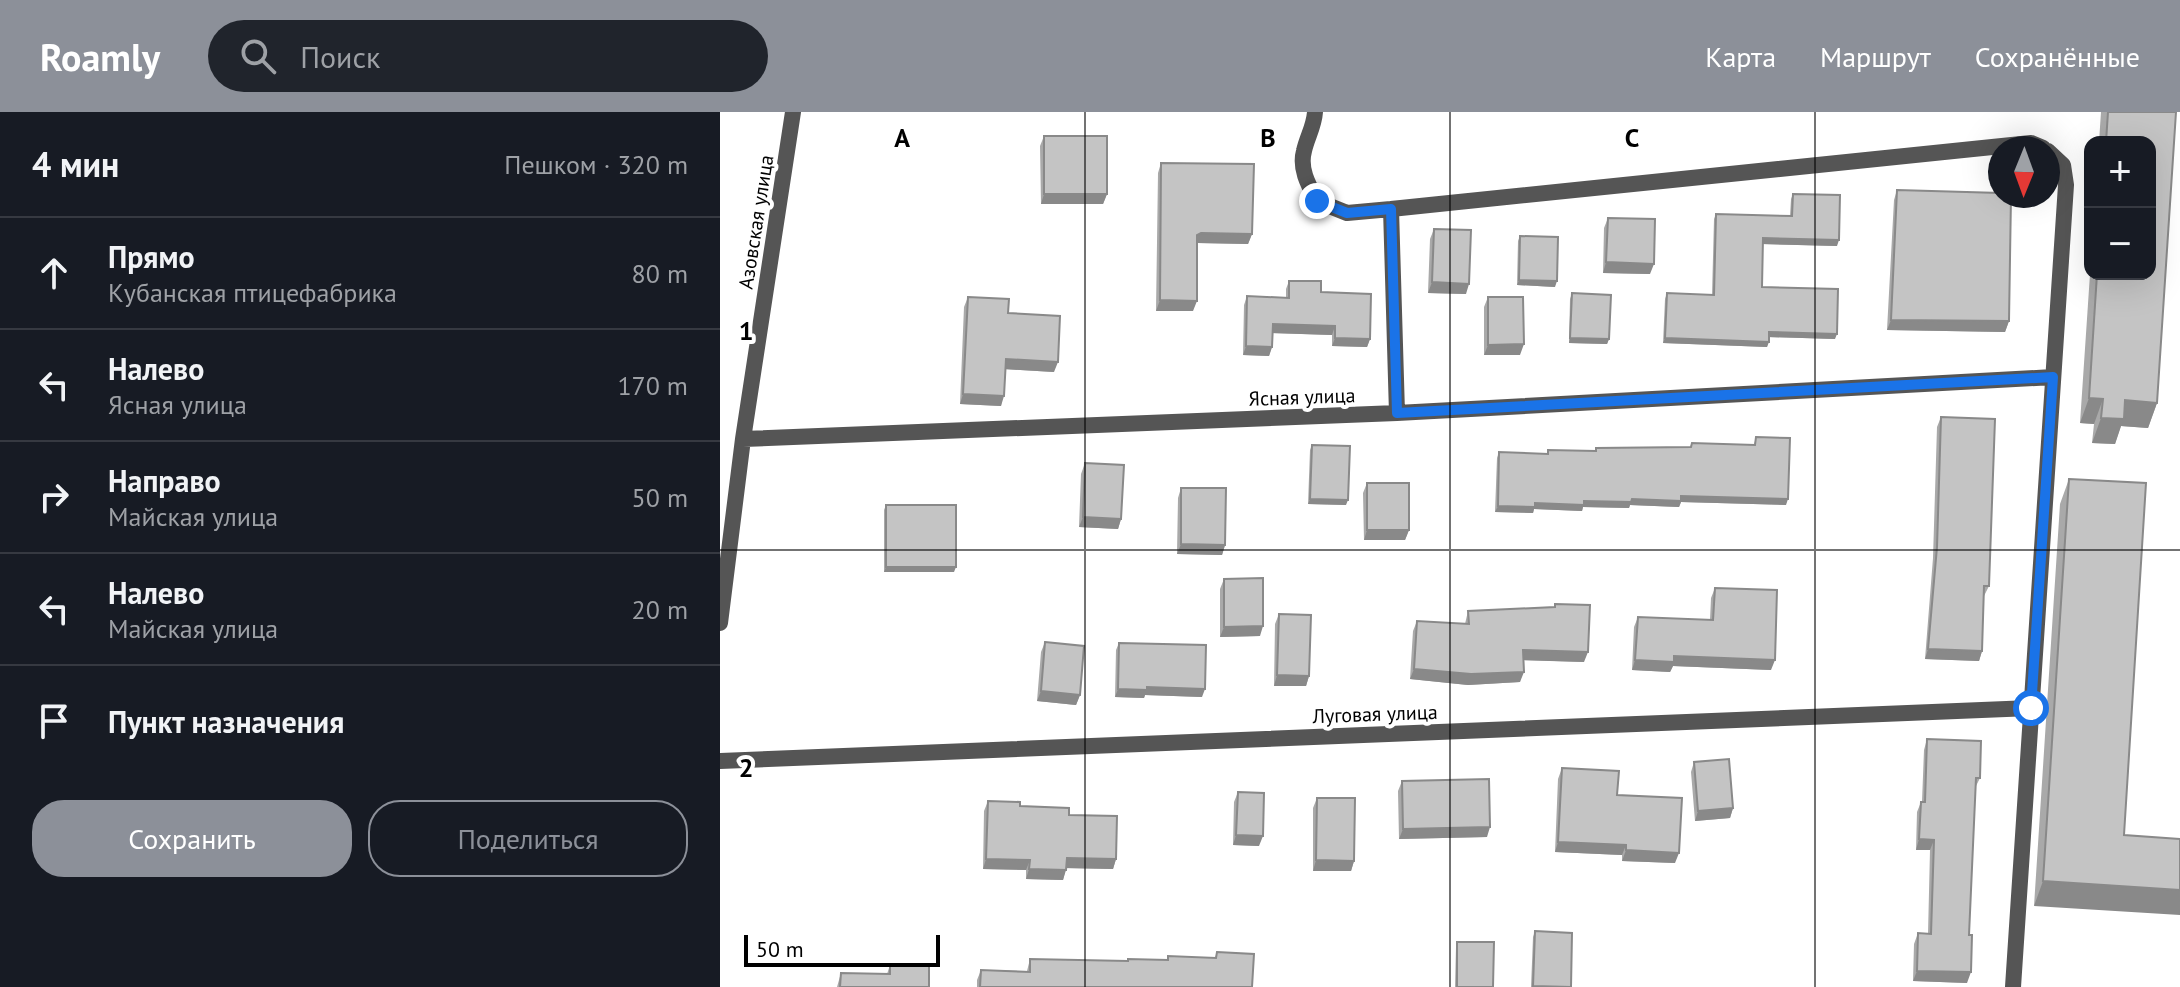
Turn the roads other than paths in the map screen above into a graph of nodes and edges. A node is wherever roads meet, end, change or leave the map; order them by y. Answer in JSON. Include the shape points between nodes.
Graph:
{"nodes":[{"id":1,"x":793,"y":112,"type":"edge"},
{"id":2,"x":1315,"y":112,"type":"edge"},
{"id":3,"x":1988,"y":147,"type":"edge"},
{"id":4,"x":2060,"y":162,"type":"edge"},
{"id":5,"x":1391,"y":209,"type":"junction"},
{"id":6,"x":2053,"y":377,"type":"junction"},
{"id":7,"x":1397,"y":413,"type":"junction"},
{"id":8,"x":743,"y":439,"type":"junction"},
{"id":9,"x":720,"y":623,"type":"edge"},
{"id":10,"x":2031,"y":708,"type":"junction"},
{"id":11,"x":720,"y":761,"type":"edge"},
{"id":12,"x":2013,"y":987,"type":"edge"}],
"edges":[{"from":1,"to":8,"type":"street","name":"Азовская улица"},
{"from":2,"to":5,"type":"street","via":[[1303,153],[1304,176],[1317,201],[1347,213]]},
{"from":3,"to":5,"type":"street"},
{"from":4,"to":6,"type":"street","via":[[2066,185]]},
{"from":5,"to":7,"type":"street"},
{"from":6,"to":7,"type":"street","name":"Ясная улица"},
{"from":6,"to":10,"type":"street"},
{"from":7,"to":8,"type":"street","name":"Ясная улица"},
{"from":8,"to":9,"type":"street","name":"Азовская улица"},
{"from":10,"to":11,"type":"street","name":"Луговая улица"},
{"from":10,"to":12,"type":"street"}]}
